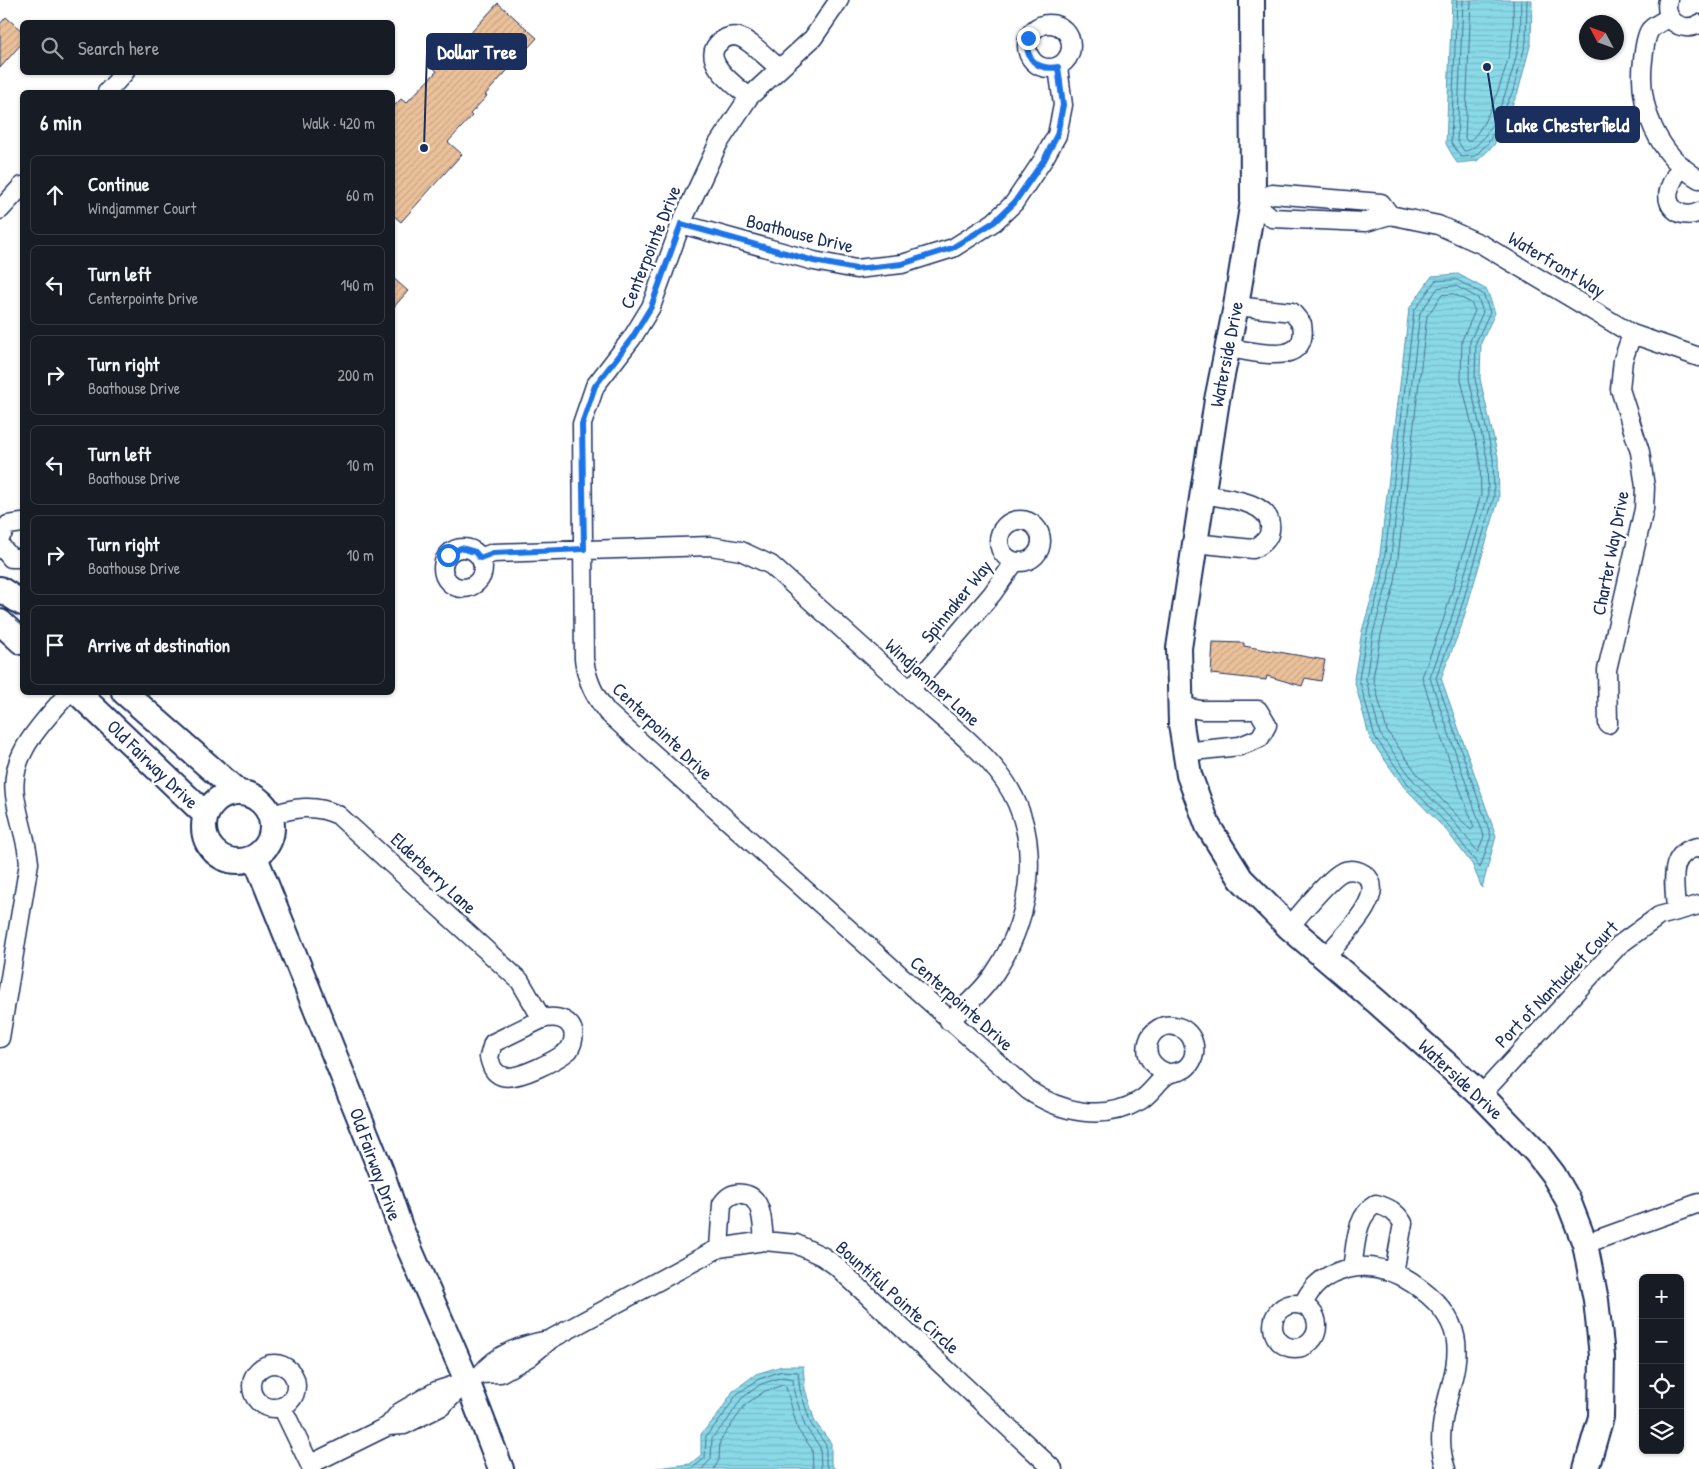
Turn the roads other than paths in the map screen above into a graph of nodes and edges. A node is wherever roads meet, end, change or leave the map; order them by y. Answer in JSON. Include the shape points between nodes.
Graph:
{"nodes":[{"id":1,"x":839,"y":0,"type":"edge"},
{"id":2,"x":1252,"y":0,"type":"edge"},
{"id":3,"x":1668,"y":8,"type":"edge"},
{"id":4,"x":1699,"y":24,"type":"edge"},
{"id":5,"x":1058,"y":67,"type":"dead end"},
{"id":6,"x":779,"y":68,"type":"junction"},
{"id":7,"x":122,"y":75,"type":"edge"},
{"id":8,"x":109,"y":90,"type":"edge"},
{"id":9,"x":749,"y":97,"type":"junction"},
{"id":10,"x":1682,"y":165,"type":"junction"},
{"id":11,"x":1699,"y":179,"type":"edge"},
{"id":12,"x":20,"y":188,"type":"edge"},
{"id":13,"x":1253,"y":201,"type":"junction"},
{"id":14,"x":0,"y":210,"type":"edge"},
{"id":15,"x":1699,"y":212,"type":"edge"},
{"id":16,"x":1390,"y":215,"type":"junction"},
{"id":17,"x":681,"y":224,"type":"junction"},
{"id":18,"x":1236,"y":306,"type":"junction"},
{"id":19,"x":1632,"y":334,"type":"junction"},
{"id":20,"x":1228,"y":348,"type":"junction"},
{"id":21,"x":1699,"y":358,"type":"edge"},
{"id":22,"x":1202,"y":494,"type":"junction"},
{"id":23,"x":20,"y":523,"type":"edge"},
{"id":24,"x":0,"y":537,"type":"edge"},
{"id":25,"x":1194,"y":543,"type":"junction"},
{"id":26,"x":0,"y":545,"type":"edge"},
{"id":27,"x":584,"y":549,"type":"junction"},
{"id":28,"x":20,"y":558,"type":"edge"},
{"id":29,"x":480,"y":558,"type":"dead end"},
{"id":30,"x":1014,"y":562,"type":"dead end"},
{"id":31,"x":0,"y":589,"type":"edge"},
{"id":32,"x":20,"y":602,"type":"edge"},
{"id":33,"x":0,"y":622,"type":"edge"},
{"id":34,"x":20,"y":640,"type":"edge"},
{"id":35,"x":910,"y":690,"type":"junction"},
{"id":36,"x":67,"y":695,"type":"edge"},
{"id":37,"x":80,"y":695,"type":"edge"},
{"id":38,"x":127,"y":695,"type":"edge"},
{"id":39,"x":1180,"y":706,"type":"junction"},
{"id":40,"x":1608,"y":724,"type":"dead end"},
{"id":41,"x":1184,"y":752,"type":"junction"},
{"id":42,"x":239,"y":793,"type":"junction"},
{"id":43,"x":206,"y":815,"type":"junction"},
{"id":44,"x":270,"y":816,"type":"junction"},
{"id":45,"x":1699,"y":847,"type":"edge"},
{"id":46,"x":255,"y":857,"type":"junction"},
{"id":47,"x":1699,"y":905,"type":"edge"},
{"id":48,"x":1676,"y":910,"type":"junction"},
{"id":49,"x":1289,"y":928,"type":"junction"},
{"id":50,"x":1324,"y":958,"type":"junction"},
{"id":51,"x":542,"y":1019,"type":"junction"},
{"id":52,"x":949,"y":1020,"type":"junction"},
{"id":53,"x":0,"y":1038,"type":"edge"},
{"id":54,"x":1168,"y":1073,"type":"dead end"},
{"id":55,"x":1481,"y":1095,"type":"junction"},
{"id":56,"x":1699,"y":1203,"type":"edge"},
{"id":57,"x":764,"y":1242,"type":"junction"},
{"id":58,"x":1585,"y":1244,"type":"junction"},
{"id":59,"x":719,"y":1248,"type":"junction"},
{"id":60,"x":1352,"y":1268,"type":"junction"},
{"id":61,"x":1394,"y":1273,"type":"junction"},
{"id":62,"x":1303,"y":1305,"type":"dead end"},
{"id":63,"x":474,"y":1378,"type":"junction"},
{"id":64,"x":282,"y":1407,"type":"dead end"},
{"id":65,"x":312,"y":1466,"type":"edge"},
{"id":66,"x":501,"y":1469,"type":"edge"},
{"id":67,"x":1053,"y":1469,"type":"edge"},
{"id":68,"x":1446,"y":1469,"type":"edge"},
{"id":69,"x":1586,"y":1469,"type":"edge"}],
"edges":[{"from":1,"to":6,"type":"street","name":"Centerpointe Drive","via":[[813,38]]},
{"from":2,"to":13,"type":"street","name":"Waterside Drive"},
{"from":3,"to":4,"type":"street","via":[[1682,27]]},
{"from":3,"to":10,"type":"street","via":[[1650,30],[1644,50],[1643,98],[1659,141]]},
{"from":5,"to":17,"type":"street","name":"Boathouse Drive","via":[[1063,105],[1057,135],[1044,160],[1014,203],[971,238],[952,248],[902,264],[856,269],[827,265]]},
{"from":6,"to":9,"type":"street","name":"Centerpointe Drive"},
{"from":6,"to":9,"type":"street","via":[[739,37],[726,38],[718,43],[714,62]]},
{"from":7,"to":8,"type":"street"},
{"from":9,"to":17,"type":"street","name":"Centerpointe Drive","via":[[718,144]]},
{"from":10,"to":11,"type":"street"},
{"from":10,"to":15,"type":"street","via":[[1669,190],[1669,203],[1684,215]]},
{"from":12,"to":14,"type":"street"},
{"from":13,"to":16,"type":"street","name":"Waterfront Way","via":[[1272,194],[1381,204]]},
{"from":13,"to":16,"type":"street","name":"Waterfront Way","via":[[1272,218],[1366,222]]},
{"from":13,"to":18,"type":"street","name":"Waterside Drive"},
{"from":16,"to":19,"type":"street","name":"Waterfront Way","via":[[1438,225],[1484,245]]},
{"from":17,"to":27,"type":"street","name":"Centerpointe Drive","via":[[651,307],[595,386],[586,407],[582,424]]},
{"from":18,"to":20,"type":"street","name":"Waterside Drive"},
{"from":18,"to":20,"type":"street","via":[[1292,312],[1302,324],[1302,340],[1298,348],[1284,355]]},
{"from":19,"to":21,"type":"street","name":"Waterfront Way"},
{"from":19,"to":40,"type":"street","name":"Charter Way Drive","via":[[1622,360],[1620,389],[1640,452],[1645,487],[1644,509],[1607,670]]},
{"from":20,"to":22,"type":"street","name":"Waterside Drive"},
{"from":22,"to":25,"type":"street","name":"Waterside Drive"},
{"from":22,"to":25,"type":"street","via":[[1259,507],[1271,526],[1266,540],[1253,549]]},
{"from":23,"to":24,"type":"street","via":[[8,525]]},
{"from":25,"to":39,"type":"street","name":"Waterside Drive","via":[[1179,648]]},
{"from":26,"to":28,"type":"street","via":[[11,558]]},
{"from":27,"to":29,"type":"street","name":"Windjammer Lane","via":[[493,553]]},
{"from":27,"to":35,"type":"street","name":"Windjammer Lane","via":[[710,546],[741,551],[772,565]]},
{"from":27,"to":52,"type":"street","name":"Centerpointe Drive","via":[[586,677],[607,712]]},
{"from":30,"to":35,"type":"street","name":"Spinnaker Way","via":[[992,594]]},
{"from":31,"to":32,"type":"street"},
{"from":33,"to":34,"type":"street"},
{"from":35,"to":52,"type":"street","name":"Windjammer Lane","via":[[998,772],[1022,816],[1028,843],[1029,882],[1016,932],[993,976]]},
{"from":36,"to":53,"type":"street","via":[[23,749],[15,770],[14,793],[29,863]]},
{"from":37,"to":43,"type":"street","name":"Old Fairway Drive"},
{"from":38,"to":42,"type":"street","name":"Old Fairway Drive"},
{"from":39,"to":41,"type":"street","name":"Waterside Drive"},
{"from":39,"to":41,"type":"street","via":[[1201,710],[1258,710],[1267,725],[1260,738],[1240,746]]},
{"from":41,"to":49,"type":"street","name":"Waterside Drive","via":[[1208,826],[1241,878]]},
{"from":42,"to":43,"type":"street","name":"Old Fairway Drive","via":[[222,797]]},
{"from":42,"to":44,"type":"street","name":"Old Fairway Drive","via":[[261,801]]},
{"from":43,"to":46,"type":"street","name":"Old Fairway Drive","via":[[205,834],[214,851],[235,861]]},
{"from":44,"to":46,"type":"street","via":[[270,839]]},
{"from":44,"to":51,"type":"street","name":"Elderberry Lane","via":[[283,810],[315,808],[325,809],[350,824],[520,982]]},
{"from":45,"to":48,"type":"street","via":[[1690,848],[1677,860],[1674,870]]},
{"from":46,"to":63,"type":"street","name":"Old Fairway Drive","via":[[381,1171],[400,1227]]},
{"from":47,"to":48,"type":"street","name":"Port of Nantucket Court"},
{"from":48,"to":55,"type":"street","name":"Port of Nantucket Court","via":[[1659,916],[1619,945]]},
{"from":49,"to":50,"type":"street","name":"Waterside Drive"},
{"from":49,"to":50,"type":"street","via":[[1336,875],[1350,870],[1364,875],[1371,884],[1372,899]]},
{"from":50,"to":55,"type":"street","name":"Waterside Drive"},
{"from":51,"to":51,"type":"street","via":[[493,1043],[489,1057],[496,1072],[502,1076],[520,1075],[569,1050],[574,1037],[571,1026],[559,1017]]},
{"from":52,"to":54,"type":"street","name":"Centerpointe Drive","via":[[1028,1090],[1064,1109],[1083,1112],[1120,1109],[1140,1100]]},
{"from":55,"to":58,"type":"street","name":"Waterside Drive","via":[[1553,1174],[1568,1200]]},
{"from":56,"to":58,"type":"street"},
{"from":57,"to":59,"type":"street","name":"Bountiful Pointe Circle"},
{"from":57,"to":59,"type":"street","via":[[758,1204],[748,1195],[739,1193],[726,1198],[722,1204]]},
{"from":57,"to":67,"type":"street","name":"Bountiful Pointe Circle","via":[[796,1244],[835,1265]]},
{"from":58,"to":69,"type":"street","name":"Waterside Drive","via":[[1596,1300],[1603,1384],[1600,1417]]},
{"from":59,"to":63,"type":"street","name":"Bountiful Pointe Circle","via":[[551,1339],[529,1358],[500,1373]]},
{"from":60,"to":61,"type":"street","via":[[1382,1268]]},
{"from":60,"to":61,"type":"street","via":[[1361,1220],[1366,1210],[1376,1204],[1397,1213],[1403,1223]]},
{"from":60,"to":62,"type":"street","via":[[1318,1282],[1308,1291]]},
{"from":61,"to":68,"type":"street","via":[[1433,1300],[1454,1332],[1457,1362],[1442,1429]]},
{"from":63,"to":65,"type":"street","via":[[442,1406],[404,1425],[388,1426]]},
{"from":63,"to":66,"type":"street","name":"Old Fairway Drive"},
{"from":64,"to":65,"type":"street"}]}
